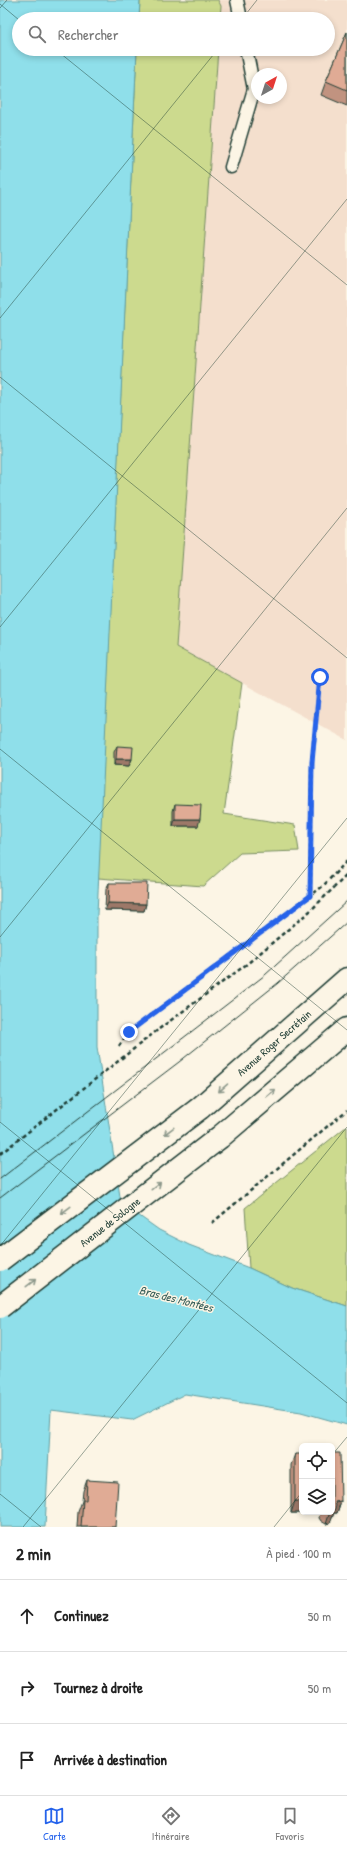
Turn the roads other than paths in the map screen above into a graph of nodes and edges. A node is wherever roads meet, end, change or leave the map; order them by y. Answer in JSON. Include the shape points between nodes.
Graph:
{"nodes":[{"id":1,"x":237,"y":0,"type":"edge"},
{"id":2,"x":239,"y":12,"type":"edge"},
{"id":3,"x":247,"y":56,"type":"edge"},
{"id":4,"x":231,"y":167,"type":"dead end"},
{"id":5,"x":347,"y":979,"type":"edge"},
{"id":6,"x":347,"y":1029,"type":"edge"},
{"id":7,"x":0,"y":1260,"type":"edge"},
{"id":8,"x":0,"y":1307,"type":"edge"}],
"edges":[{"from":1,"to":2,"type":"lane"},
{"from":3,"to":4,"type":"lane","via":[[254,89]]},
{"from":5,"to":7,"type":"main road","name":"Avenue Roger Secrétain","one_way":true,"bridge":true,"via":[[200,1108]]},
{"from":8,"to":6,"type":"main road","name":"Avenue de Sologne","one_way":true,"bridge":true,"via":[[220,1137]]}]}
